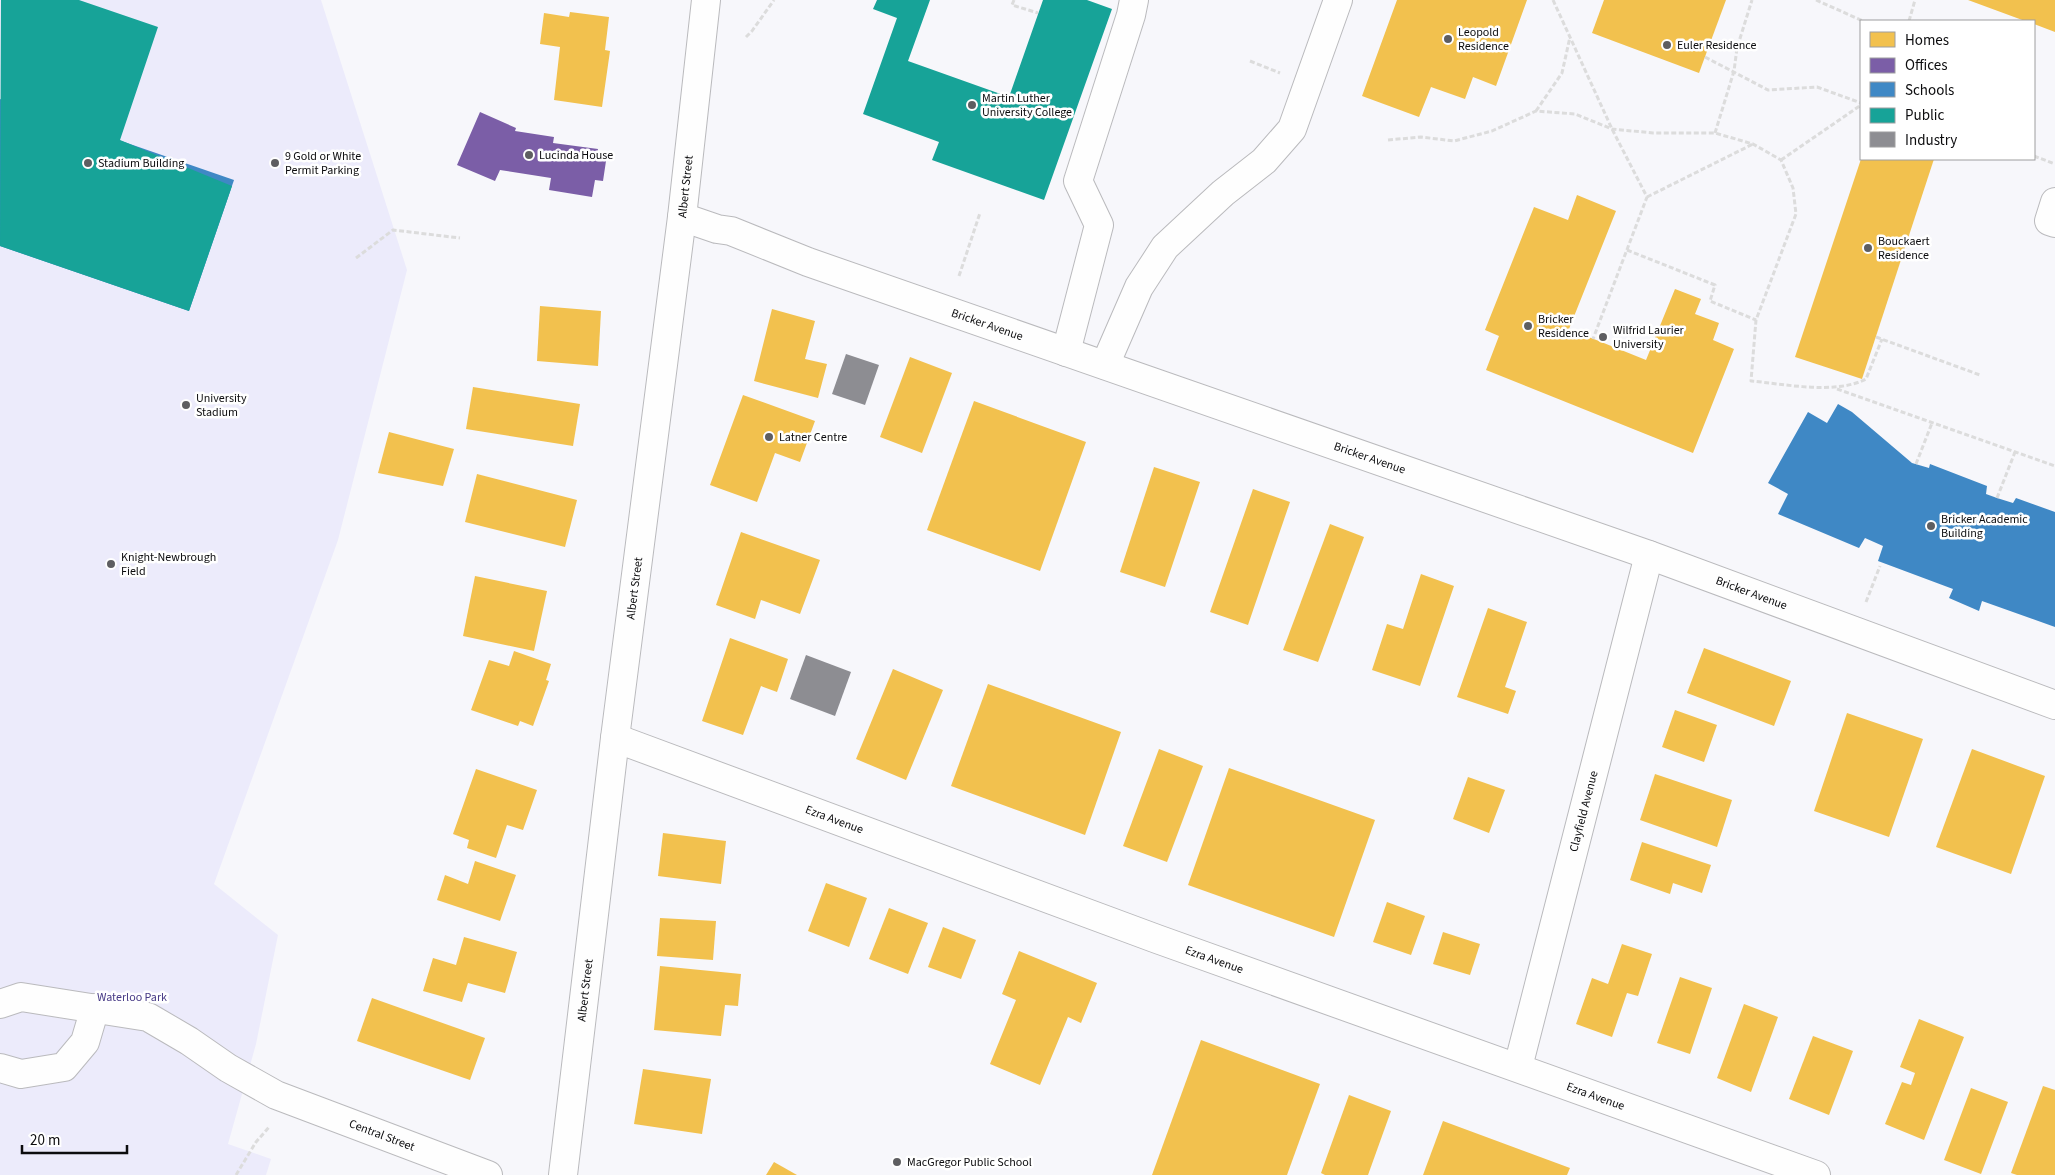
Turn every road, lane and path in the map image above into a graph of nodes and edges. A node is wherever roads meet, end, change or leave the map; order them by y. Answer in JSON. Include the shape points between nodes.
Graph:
{"nodes":[{"id":1,"x":706,"y":0,"type":"edge"},
{"id":2,"x":774,"y":0,"type":"edge"},
{"id":3,"x":1014,"y":0,"type":"edge"},
{"id":4,"x":1134,"y":0,"type":"edge"},
{"id":5,"x":1338,"y":0,"type":"edge"},
{"id":6,"x":1553,"y":0,"type":"edge"},
{"id":7,"x":1752,"y":0,"type":"edge"},
{"id":8,"x":1816,"y":0,"type":"edge"},
{"id":9,"x":1915,"y":0,"type":"edge"},
{"id":10,"x":1038,"y":13,"type":"dead end"},
{"id":11,"x":1861,"y":20,"type":"edge"},
{"id":12,"x":1909,"y":20,"type":"edge"},
{"id":13,"x":1570,"y":36,"type":"junction"},
{"id":14,"x":746,"y":37,"type":"dead end"},
{"id":15,"x":1705,"y":57,"type":"dead end"},
{"id":16,"x":1734,"y":71,"type":"junction"},
{"id":17,"x":1860,"y":104,"type":"edge"},
{"id":18,"x":1860,"y":105,"type":"edge"},
{"id":19,"x":1536,"y":111,"type":"junction"},
{"id":20,"x":1612,"y":129,"type":"junction"},
{"id":21,"x":1714,"y":133,"type":"junction"},
{"id":22,"x":1388,"y":140,"type":"dead end"},
{"id":23,"x":1753,"y":144,"type":"junction"},
{"id":24,"x":2035,"y":156,"type":"edge"},
{"id":25,"x":1781,"y":160,"type":"junction"},
{"id":26,"x":2055,"y":164,"type":"edge"},
{"id":27,"x":1647,"y":197,"type":"junction"},
{"id":28,"x":2055,"y":202,"type":"edge"},
{"id":29,"x":980,"y":213,"type":"dead end"},
{"id":30,"x":682,"y":217,"type":"junction"},
{"id":31,"x":2055,"y":223,"type":"edge"},
{"id":32,"x":460,"y":238,"type":"dead end"},
{"id":33,"x":1627,"y":250,"type":"junction"},
{"id":34,"x":356,"y":258,"type":"dead end"},
{"id":35,"x":959,"y":276,"type":"dead end"},
{"id":36,"x":1756,"y":320,"type":"junction"},
{"id":37,"x":1876,"y":337,"type":"dead end"},
{"id":38,"x":1593,"y":339,"type":"dead end"},
{"id":39,"x":1882,"y":339,"type":"junction"},
{"id":40,"x":1066,"y":352,"type":"junction"},
{"id":41,"x":1105,"y":366,"type":"junction"},
{"id":42,"x":1980,"y":375,"type":"dead end"},
{"id":43,"x":1836,"y":388,"type":"junction"},
{"id":44,"x":1932,"y":423,"type":"junction"},
{"id":45,"x":2015,"y":452,"type":"junction"},
{"id":46,"x":1916,"y":464,"type":"dead end"},
{"id":47,"x":2055,"y":466,"type":"edge"},
{"id":48,"x":1997,"y":498,"type":"dead end"},
{"id":49,"x":1649,"y":555,"type":"junction"},
{"id":50,"x":1880,"y":566,"type":"dead end"},
{"id":51,"x":1865,"y":603,"type":"dead end"},
{"id":52,"x":2055,"y":705,"type":"edge"},
{"id":53,"x":615,"y":738,"type":"junction"},
{"id":54,"x":0,"y":1004,"type":"edge"},
{"id":55,"x":95,"y":1008,"type":"junction"},
{"id":56,"x":1518,"y":1067,"type":"junction"},
{"id":57,"x":0,"y":1068,"type":"edge"},
{"id":58,"x":284,"y":1098,"type":"junction"},
{"id":59,"x":236,"y":1175,"type":"edge"},
{"id":60,"x":488,"y":1175,"type":"edge"},
{"id":61,"x":563,"y":1175,"type":"edge"},
{"id":62,"x":1816,"y":1175,"type":"edge"}],
"edges":[{"from":1,"to":30,"type":"street","name":"Albert Street"},
{"from":2,"to":14,"type":"path"},
{"from":3,"to":10,"type":"path","via":[[1012,5]]},
{"from":4,"to":40,"type":"street","via":[[1078,181],[1099,225]]},
{"from":5,"to":41,"type":"street","via":[[1292,129],[1264,161],[1165,247],[1138,287]]},
{"from":6,"to":13,"type":"path"},
{"from":7,"to":16,"type":"path","via":[[1737,48]]},
{"from":8,"to":11,"type":"path"},
{"from":9,"to":12,"type":"path"},
{"from":13,"to":19,"type":"path","via":[[1562,73]]},
{"from":13,"to":20,"type":"path"},
{"from":15,"to":16,"type":"path"},
{"from":16,"to":17,"type":"path","via":[[1768,90],[1817,87]]},
{"from":16,"to":21,"type":"path"},
{"from":18,"to":25,"type":"path"},
{"from":19,"to":20,"type":"path","via":[[1574,114]]},
{"from":19,"to":22,"type":"path","via":[[1492,130],[1454,141],[1422,137]]},
{"from":20,"to":21,"type":"path"},
{"from":20,"to":27,"type":"path"},
{"from":21,"to":23,"type":"path"},
{"from":23,"to":25,"type":"path"},
{"from":23,"to":27,"type":"path"},
{"from":24,"to":26,"type":"path"},
{"from":25,"to":36,"type":"path","via":[[1793,188],[1796,214]]},
{"from":27,"to":33,"type":"path"},
{"from":28,"to":31,"type":"street","via":[[2049,221]]},
{"from":29,"to":35,"type":"path"},
{"from":30,"to":40,"type":"street","name":"Bricker Avenue","via":[[731,231],[808,262]]},
{"from":30,"to":53,"type":"street","name":"Albert Street"},
{"from":32,"to":34,"type":"path","via":[[393,230]]},
{"from":33,"to":36,"type":"path","via":[[1715,285],[1710,300]]},
{"from":33,"to":38,"type":"path"},
{"from":36,"to":43,"type":"path","via":[[1751,381]]},
{"from":37,"to":39,"type":"path"},
{"from":39,"to":42,"type":"path"},
{"from":39,"to":43,"type":"path","via":[[1866,379],[1855,385]]},
{"from":40,"to":41,"type":"street","name":"Bricker Avenue"},
{"from":41,"to":49,"type":"street","name":"Bricker Avenue"},
{"from":43,"to":44,"type":"path"},
{"from":44,"to":45,"type":"path"},
{"from":44,"to":46,"type":"path"},
{"from":45,"to":47,"type":"path"},
{"from":45,"to":48,"type":"path"},
{"from":49,"to":52,"type":"street","name":"Bricker Avenue"},
{"from":49,"to":56,"type":"street","name":"Clayfield Avenue"},
{"from":50,"to":51,"type":"path"},
{"from":53,"to":56,"type":"street","name":"Ezra Avenue","via":[[1157,939]]},
{"from":53,"to":61,"type":"street","name":"Albert Street"},
{"from":54,"to":55,"type":"street","name":"Central Street","via":[[21,997]]},
{"from":55,"to":57,"type":"street","via":[[85,1042],[64,1067],[21,1074]]},
{"from":55,"to":58,"type":"street","name":"Central Street","via":[[148,1017],[189,1040],[228,1068]]},
{"from":56,"to":62,"type":"street","name":"Ezra Avenue"},
{"from":58,"to":59,"type":"path"},
{"from":58,"to":60,"type":"street","name":"Central Street"}]}
